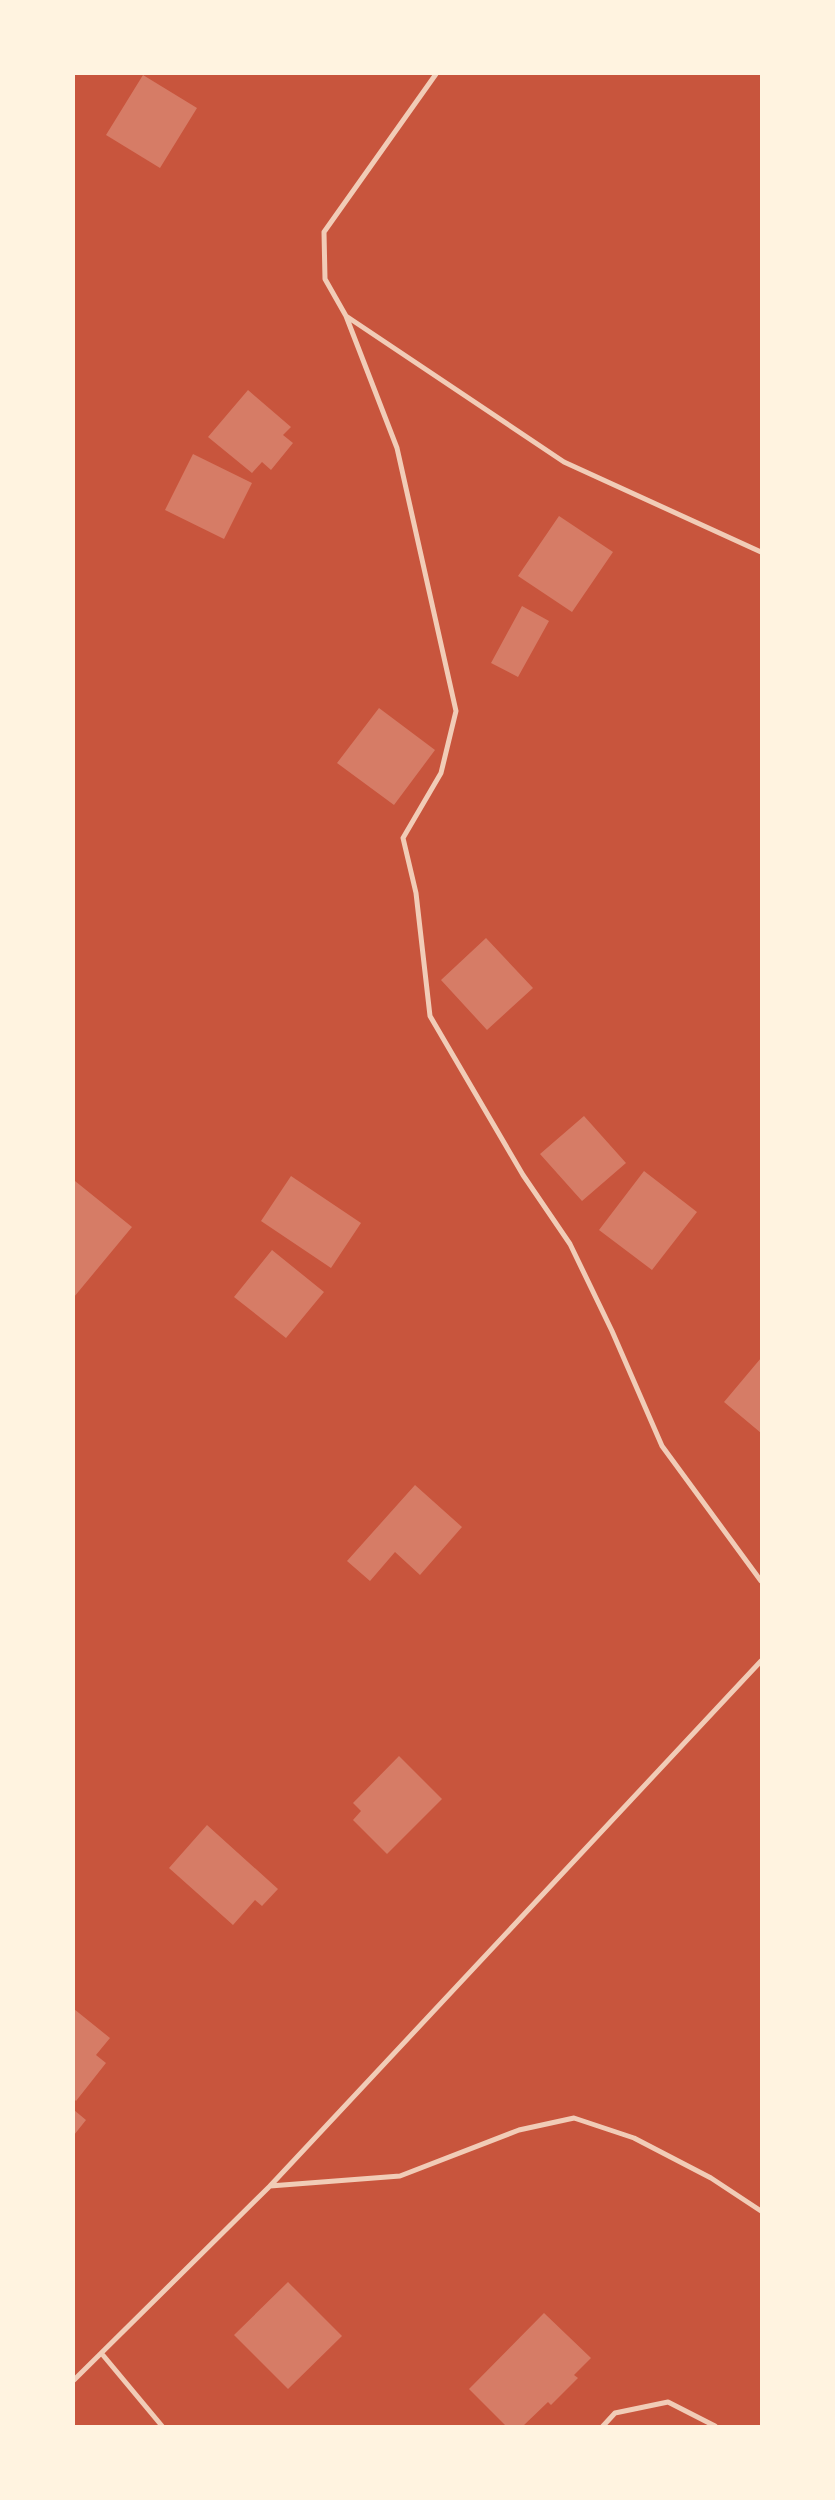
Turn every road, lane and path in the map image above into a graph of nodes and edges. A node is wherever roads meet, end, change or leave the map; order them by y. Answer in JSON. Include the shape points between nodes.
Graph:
{"nodes":[{"id":1,"x":436,"y":74,"type":"edge"},
{"id":2,"x":346,"y":316,"type":"junction"},
{"id":3,"x":761,"y":552,"type":"edge"},
{"id":4,"x":761,"y":1581,"type":"edge"},
{"id":5,"x":761,"y":1661,"type":"edge"},
{"id":6,"x":270,"y":2186,"type":"junction"},
{"id":7,"x":761,"y":2211,"type":"edge"},
{"id":8,"x":102,"y":2354,"type":"junction"},
{"id":9,"x":74,"y":2380,"type":"edge"},
{"id":10,"x":162,"y":2426,"type":"edge"},
{"id":11,"x":603,"y":2426,"type":"edge"},
{"id":12,"x":715,"y":2426,"type":"edge"}],
"edges":[{"from":1,"to":2,"type":"street","via":[[324,232],[325,279]]},
{"from":2,"to":3,"type":"street","via":[[564,462]]},
{"from":2,"to":4,"type":"street","via":[[397,448],[456,712],[441,773],[403,838],[416,893],[430,1016],[523,1175],[570,1244],[662,1446]]},
{"from":5,"to":6,"type":"street"},
{"from":6,"to":7,"type":"street","via":[[400,2176],[519,2130],[574,2118],[634,2138],[711,2178]]},
{"from":6,"to":8,"type":"street"},
{"from":8,"to":9,"type":"street"},
{"from":8,"to":10,"type":"street"},
{"from":11,"to":12,"type":"street","via":[[614,2413],[668,2402]]}]}
